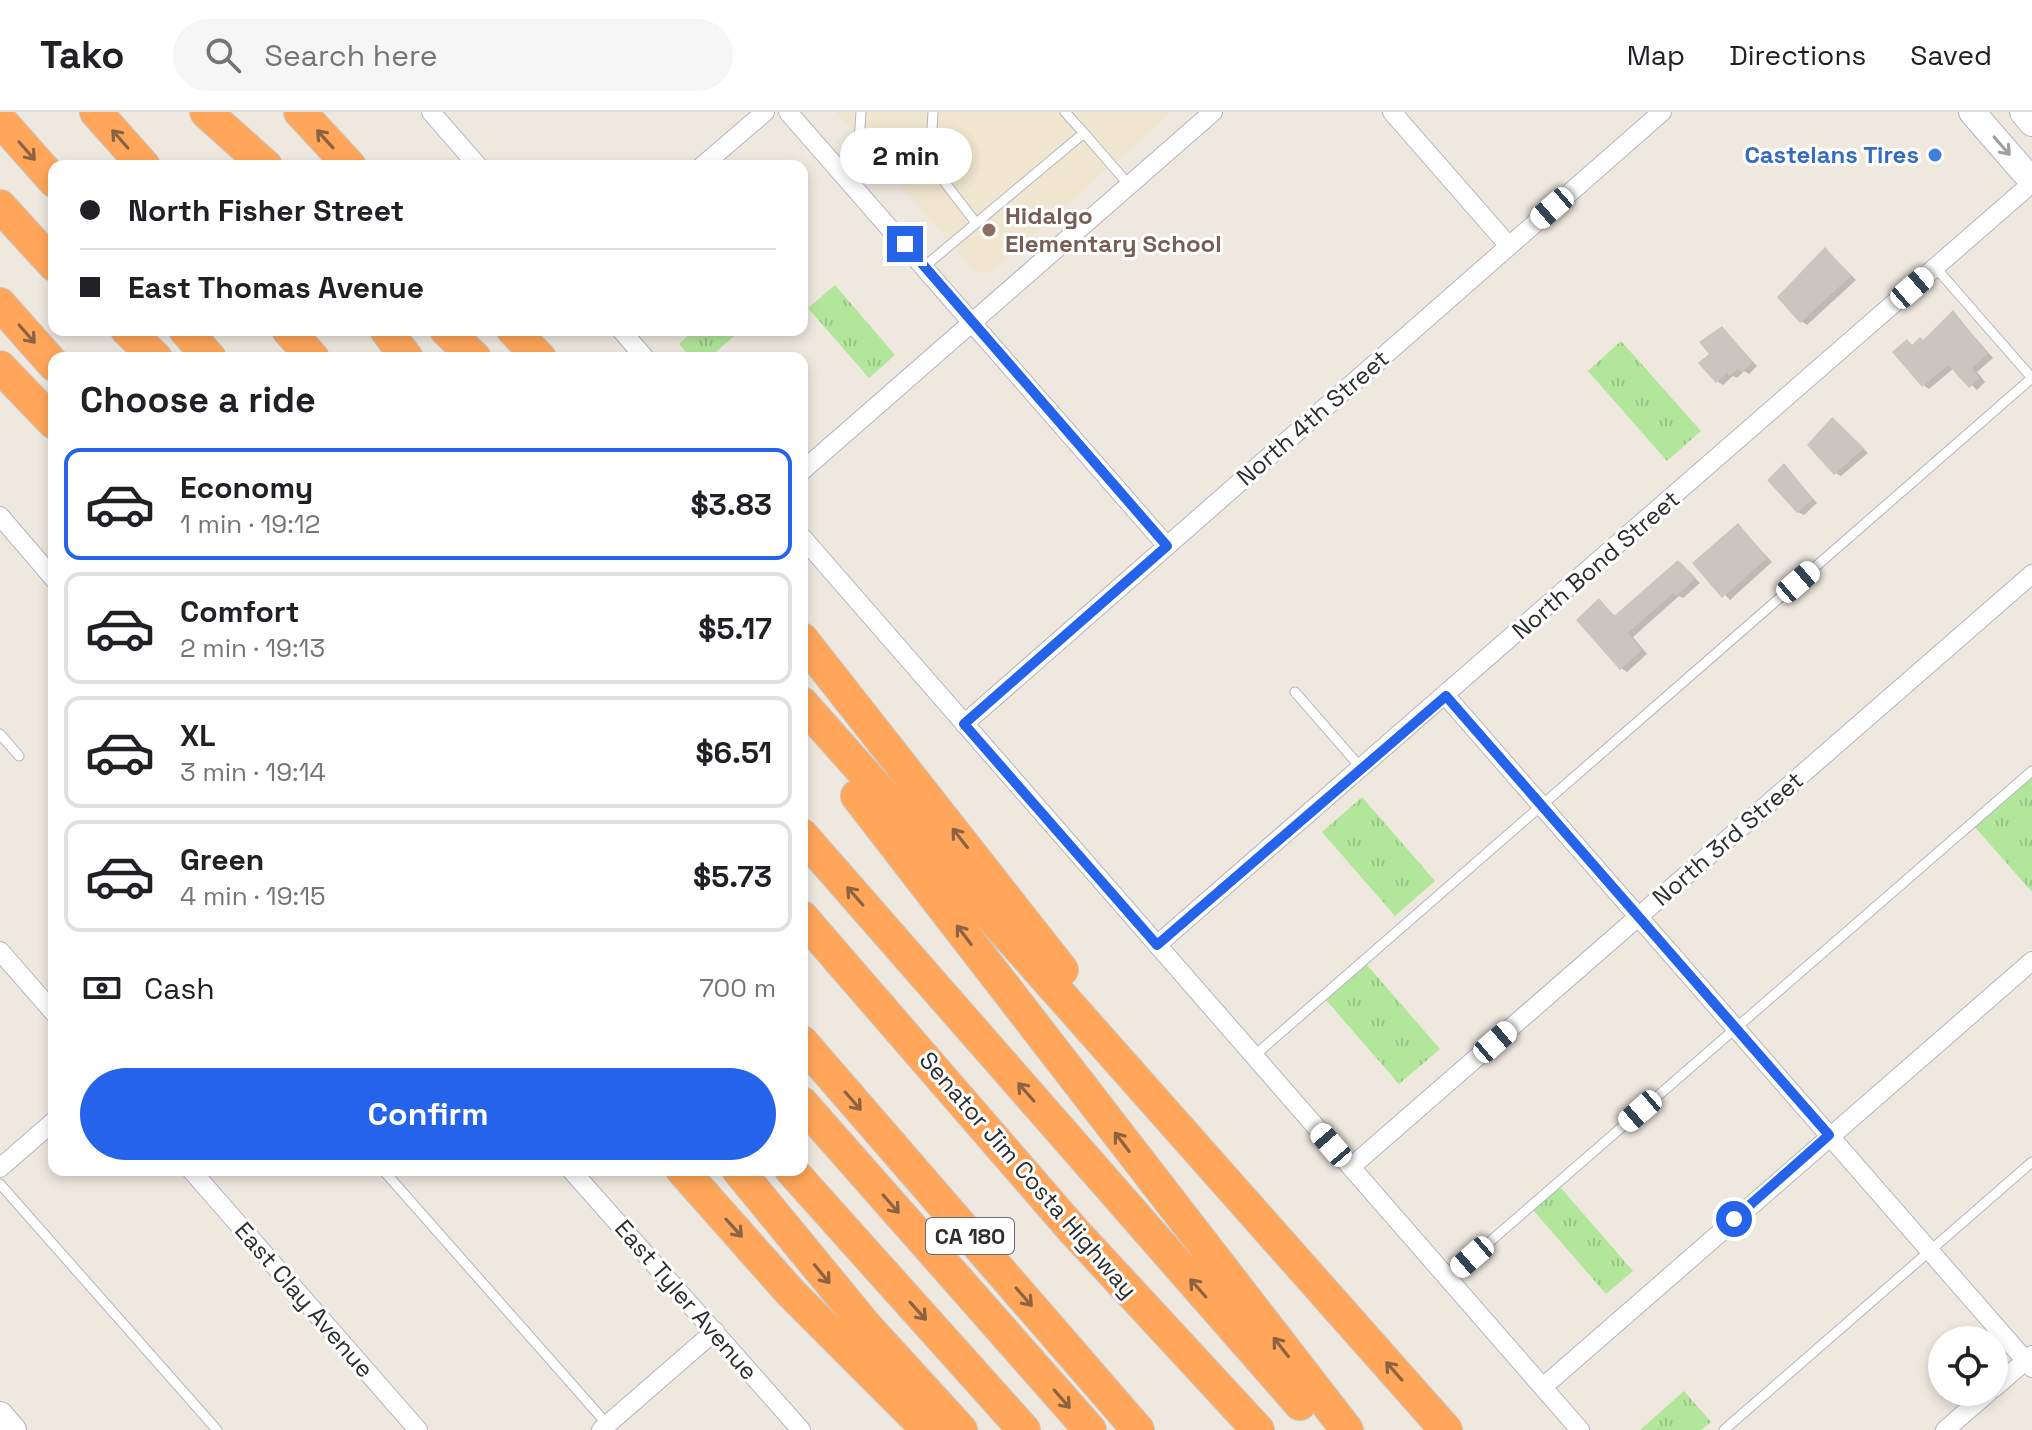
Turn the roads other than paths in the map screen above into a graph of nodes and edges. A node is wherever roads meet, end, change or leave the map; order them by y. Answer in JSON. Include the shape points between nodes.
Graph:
{"nodes":[{"id":1,"x":96,"y":112,"type":"edge"},
{"id":2,"x":206,"y":112,"type":"edge"},
{"id":3,"x":228,"y":112,"type":"edge"},
{"id":4,"x":300,"y":112,"type":"edge"},
{"id":5,"x":431,"y":112,"type":"edge"},
{"id":6,"x":765,"y":112,"type":"edge"},
{"id":7,"x":788,"y":112,"type":"edge"},
{"id":8,"x":861,"y":112,"type":"edge"},
{"id":9,"x":933,"y":112,"type":"edge"},
{"id":10,"x":1065,"y":112,"type":"edge"},
{"id":11,"x":1213,"y":112,"type":"edge"},
{"id":12,"x":1392,"y":112,"type":"edge"},
{"id":13,"x":1662,"y":112,"type":"edge"},
{"id":14,"x":1972,"y":112,"type":"edge"},
{"id":15,"x":2023,"y":112,"type":"edge"},
{"id":16,"x":0,"y":120,"type":"edge"},
{"id":17,"x":2032,"y":123,"type":"edge"},
{"id":18,"x":1084,"y":133,"type":"junction"},
{"id":19,"x":139,"y":160,"type":"edge"},
{"id":20,"x":259,"y":160,"type":"edge"},
{"id":21,"x":262,"y":160,"type":"edge"},
{"id":22,"x":344,"y":160,"type":"edge"},
{"id":23,"x":473,"y":160,"type":"edge"},
{"id":24,"x":709,"y":160,"type":"edge"},
{"id":25,"x":48,"y":174,"type":"edge"},
{"id":26,"x":846,"y":177,"type":"junction"},
{"id":27,"x":2032,"y":182,"type":"edge"},
{"id":28,"x":1129,"y":185,"type":"junction"},
{"id":29,"x":0,"y":206,"type":"edge"},
{"id":30,"x":976,"y":223,"type":"junction"},
{"id":31,"x":1509,"y":246,"type":"junction"},
{"id":32,"x":48,"y":252,"type":"edge"},
{"id":33,"x":48,"y":258,"type":"edge"},
{"id":34,"x":925,"y":266,"type":"junction"},
{"id":35,"x":1936,"y":268,"type":"junction"},
{"id":36,"x":0,"y":304,"type":"edge"},
{"id":37,"x":973,"y":322,"type":"junction"},
{"id":38,"x":119,"y":336,"type":"edge"},
{"id":39,"x":133,"y":336,"type":"edge"},
{"id":40,"x":190,"y":336,"type":"edge"},
{"id":41,"x":293,"y":336,"type":"edge"},
{"id":42,"x":452,"y":336,"type":"edge"},
{"id":43,"x":519,"y":336,"type":"edge"},
{"id":44,"x":626,"y":336,"type":"edge"},
{"id":45,"x":133,"y":352,"type":"edge"},
{"id":46,"x":150,"y":352,"type":"edge"},
{"id":47,"x":205,"y":352,"type":"edge"},
{"id":48,"x":308,"y":352,"type":"edge"},
{"id":49,"x":469,"y":352,"type":"edge"},
{"id":50,"x":534,"y":352,"type":"edge"},
{"id":51,"x":640,"y":352,"type":"edge"},
{"id":52,"x":48,"y":358,"type":"edge"},
{"id":53,"x":0,"y":367,"type":"edge"},
{"id":54,"x":2032,"y":378,"type":"edge"},
{"id":55,"x":48,"y":417,"type":"edge"},
{"id":56,"x":808,"y":466,"type":"edge"},
{"id":57,"x":0,"y":516,"type":"edge"},
{"id":58,"x":808,"y":544,"type":"edge"},
{"id":59,"x":1167,"y":546,"type":"junction"},
{"id":60,"x":48,"y":572,"type":"edge"},
{"id":61,"x":2032,"y":574,"type":"edge"},
{"id":62,"x":808,"y":647,"type":"edge"},
{"id":63,"x":1295,"y":692,"type":"dead end"},
{"id":64,"x":1446,"y":696,"type":"junction"},
{"id":65,"x":808,"y":710,"type":"edge"},
{"id":66,"x":964,"y":724,"type":"junction"},
{"id":67,"x":0,"y":734,"type":"edge"},
{"id":68,"x":808,"y":734,"type":"edge"},
{"id":69,"x":19,"y":756,"type":"dead end"},
{"id":70,"x":1362,"y":769,"type":"junction"},
{"id":71,"x":2032,"y":771,"type":"edge"},
{"id":72,"x":1541,"y":805,"type":"junction"},
{"id":73,"x":808,"y":842,"type":"edge"},
{"id":74,"x":808,"y":898,"type":"edge"},
{"id":75,"x":1638,"y":916,"type":"junction"},
{"id":76,"x":808,"y":924,"type":"edge"},
{"id":77,"x":1157,"y":945,"type":"junction"},
{"id":78,"x":0,"y":951,"type":"edge"},
{"id":79,"x":2032,"y":961,"type":"edge"},
{"id":80,"x":48,"y":1006,"type":"edge"},
{"id":81,"x":1736,"y":1028,"type":"junction"},
{"id":82,"x":808,"y":1049,"type":"edge"},
{"id":83,"x":1254,"y":1056,"type":"junction"},
{"id":84,"x":935,"y":1070,"type":"junction"},
{"id":85,"x":808,"y":1110,"type":"edge"},
{"id":86,"x":48,"y":1126,"type":"edge"},
{"id":87,"x":1829,"y":1135,"type":"junction"},
{"id":88,"x":2032,"y":1162,"type":"edge"},
{"id":89,"x":1351,"y":1167,"type":"junction"},
{"id":90,"x":0,"y":1168,"type":"edge"},
{"id":91,"x":196,"y":1176,"type":"edge"},
{"id":92,"x":388,"y":1176,"type":"edge"},
{"id":93,"x":576,"y":1176,"type":"edge"},
{"id":94,"x":687,"y":1176,"type":"edge"},
{"id":95,"x":743,"y":1176,"type":"edge"},
{"id":96,"x":796,"y":1176,"type":"edge"},
{"id":97,"x":0,"y":1184,"type":"edge"},
{"id":98,"x":1250,"y":1207,"type":"junction"},
{"id":99,"x":1930,"y":1251,"type":"junction"},
{"id":100,"x":1448,"y":1278,"type":"junction"},
{"id":101,"x":715,"y":1331,"type":"junction"},
{"id":102,"x":2030,"y":1361,"type":"edge"},
{"id":103,"x":2008,"y":1378,"type":"edge"},
{"id":104,"x":1543,"y":1387,"type":"junction"},
{"id":105,"x":1973,"y":1406,"type":"edge"},
{"id":106,"x":0,"y":1415,"type":"edge"},
{"id":107,"x":607,"y":1428,"type":"edge"},
{"id":108,"x":13,"y":1430,"type":"edge"},
{"id":109,"x":217,"y":1430,"type":"edge"},
{"id":110,"x":418,"y":1430,"type":"edge"},
{"id":111,"x":801,"y":1430,"type":"edge"},
{"id":112,"x":928,"y":1430,"type":"edge"},
{"id":113,"x":961,"y":1430,"type":"edge"},
{"id":114,"x":1024,"y":1430,"type":"edge"},
{"id":115,"x":1090,"y":1430,"type":"edge"},
{"id":116,"x":1138,"y":1430,"type":"edge"},
{"id":117,"x":1258,"y":1430,"type":"edge"},
{"id":118,"x":1323,"y":1430,"type":"edge"},
{"id":119,"x":1347,"y":1430,"type":"edge"},
{"id":120,"x":1446,"y":1430,"type":"edge"},
{"id":121,"x":1580,"y":1430,"type":"edge"},
{"id":122,"x":1724,"y":1430,"type":"edge"},
{"id":123,"x":1945,"y":1430,"type":"edge"}],
"edges":[{"from":19,"to":1,"type":"highway","one_way":true},
{"from":2,"to":20,"type":"highway"},
{"from":3,"to":21,"type":"highway"},
{"from":22,"to":4,"type":"highway","one_way":true},
{"from":5,"to":23,"type":"street"},
{"from":6,"to":24,"type":"street"},
{"from":7,"to":26,"type":"street"},
{"from":8,"to":26,"type":"lane","via":[[859,142]]},
{"from":9,"to":30,"type":"lane","via":[[930,163]]},
{"from":10,"to":18,"type":"lane"},
{"from":11,"to":28,"type":"street"},
{"from":12,"to":31,"type":"street"},
{"from":13,"to":31,"type":"street","name":"North 4th Street"},
{"from":14,"to":27,"type":"main road","one_way":true},
{"from":15,"to":17,"type":"main road"},
{"from":16,"to":25,"type":"highway","one_way":true},
{"from":18,"to":28,"type":"lane"},
{"from":18,"to":30,"type":"lane"},
{"from":26,"to":34,"type":"street"},
{"from":27,"to":35,"type":"street","name":"North Bond Street"},
{"from":28,"to":37,"type":"street"},
{"from":29,"to":32,"type":"highway"},
{"from":29,"to":33,"type":"highway"},
{"from":30,"to":34,"type":"lane"},
{"from":31,"to":59,"type":"street","name":"North 4th Street"},
{"from":34,"to":37,"type":"street"},
{"from":35,"to":54,"type":"lane"},
{"from":35,"to":64,"type":"street","name":"North Bond Street"},
{"from":36,"to":52,"type":"highway","one_way":true},
{"from":37,"to":56,"type":"street"},
{"from":37,"to":59,"type":"street"},
{"from":38,"to":45,"type":"highway"},
{"from":39,"to":46,"type":"highway"},
{"from":40,"to":47,"type":"highway"},
{"from":41,"to":48,"type":"highway"},
{"from":42,"to":49,"type":"highway"},
{"from":43,"to":50,"type":"highway"},
{"from":44,"to":51,"type":"street"},
{"from":53,"to":55,"type":"highway"},
{"from":54,"to":72,"type":"lane"},
{"from":57,"to":60,"type":"street"},
{"from":58,"to":66,"type":"street"},
{"from":59,"to":66,"type":"street","name":"North 4th Street"},
{"from":61,"to":75,"type":"street","name":"North 3rd Street"},
{"from":98,"to":62,"type":"highway","one_way":true},
{"from":63,"to":70,"type":"lane"},
{"from":64,"to":70,"type":"street","name":"North Bond Street"},
{"from":64,"to":72,"type":"street"},
{"from":65,"to":98,"type":"highway"},
{"from":66,"to":77,"type":"street"},
{"from":67,"to":69,"type":"lane"},
{"from":119,"to":68,"type":"highway","one_way":true},
{"from":70,"to":77,"type":"street","name":"North Bond Street"},
{"from":71,"to":81,"type":"lane"},
{"from":72,"to":75,"type":"street"},
{"from":72,"to":83,"type":"lane"},
{"from":118,"to":73,"type":"highway","one_way":true},
{"from":74,"to":84,"type":"highway"},
{"from":75,"to":81,"type":"street"},
{"from":75,"to":89,"type":"street","name":"North 3rd Street"},
{"from":76,"to":84,"type":"highway","name":"Senator Jim Costa Highway"},
{"from":77,"to":83,"type":"street"},
{"from":78,"to":80,"type":"street"},
{"from":79,"to":87,"type":"street"},
{"from":81,"to":87,"type":"street"},
{"from":81,"to":100,"type":"lane"},
{"from":82,"to":116,"type":"highway","number":"CA 180","one_way":true},
{"from":83,"to":89,"type":"street"},
{"from":84,"to":117,"type":"highway","name":"Senator Jim Costa Highway","via":[[1073,1230]]},
{"from":85,"to":115,"type":"highway","one_way":true},
{"from":86,"to":90,"type":"street"},
{"from":87,"to":99,"type":"street"},
{"from":87,"to":104,"type":"street"},
{"from":88,"to":99,"type":"lane"},
{"from":89,"to":100,"type":"street"},
{"from":91,"to":110,"type":"street","name":"East Clay Avenue"},
{"from":92,"to":107,"type":"lane"},
{"from":93,"to":101,"type":"street","name":"East Tyler Avenue"},
{"from":94,"to":112,"type":"highway","one_way":true,"via":[[791,1293]]},
{"from":95,"to":113,"type":"highway","one_way":true,"via":[[866,1326]]},
{"from":96,"to":114,"type":"highway","one_way":true},
{"from":97,"to":109,"type":"lane"},
{"from":120,"to":98,"type":"highway","one_way":true},
{"from":99,"to":102,"type":"street"},
{"from":99,"to":122,"type":"lane"},
{"from":100,"to":104,"type":"street"},
{"from":101,"to":107,"type":"street"},
{"from":101,"to":111,"type":"street","name":"East Tyler Avenue"},
{"from":102,"to":103,"type":"street"},
{"from":104,"to":121,"type":"street"},
{"from":105,"to":123,"type":"street"},
{"from":106,"to":108,"type":"main road"}]}
